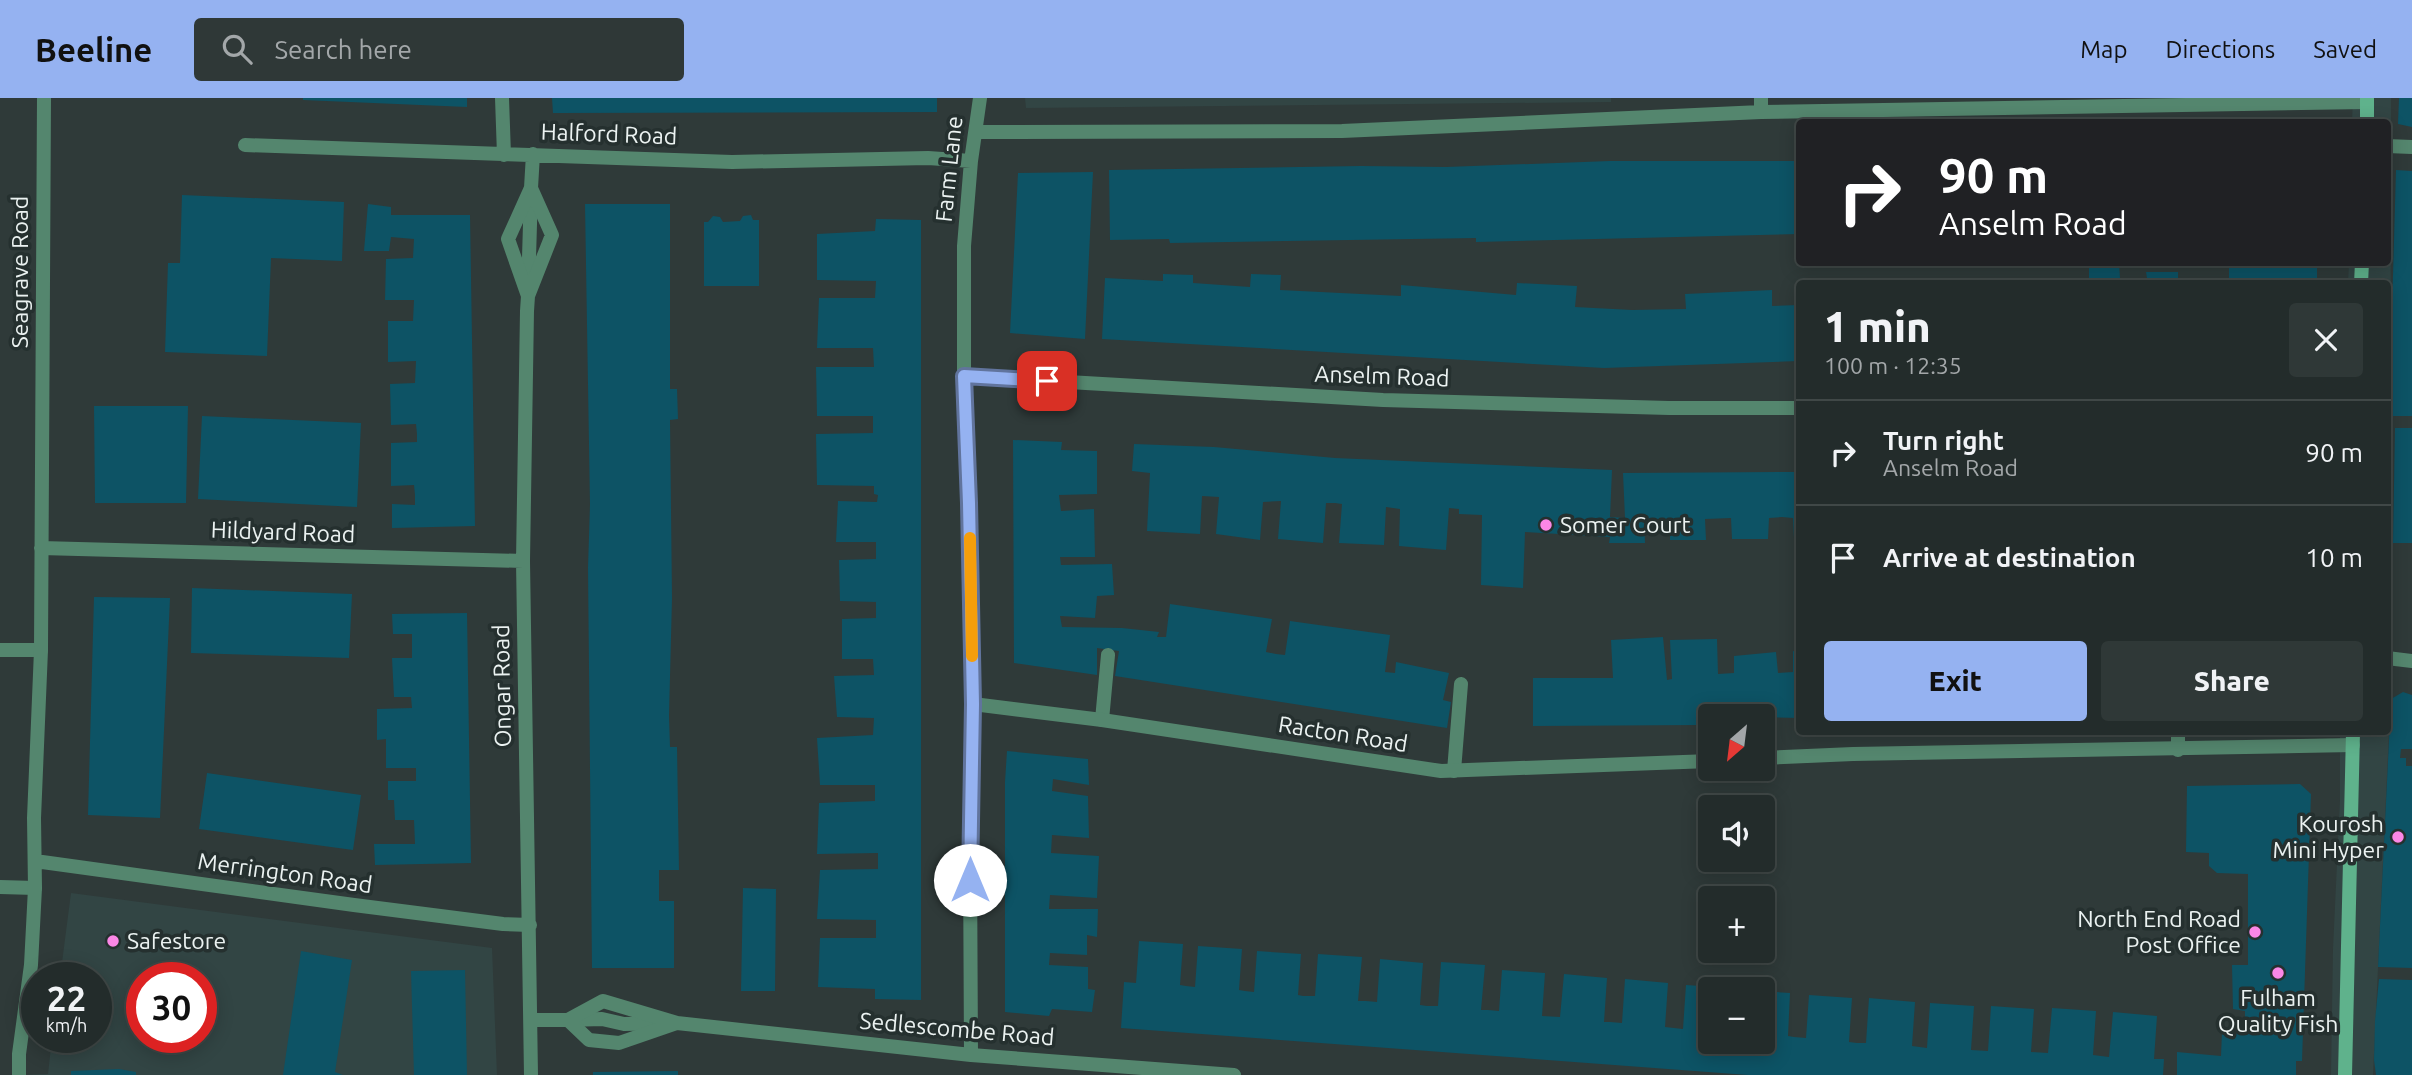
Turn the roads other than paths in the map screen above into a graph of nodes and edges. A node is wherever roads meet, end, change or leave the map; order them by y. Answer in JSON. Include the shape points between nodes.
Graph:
{"nodes":[{"id":1,"x":44,"y":98,"type":"edge"},
{"id":2,"x":502,"y":98,"type":"edge"},
{"id":3,"x":980,"y":98,"type":"edge"},
{"id":4,"x":2367,"y":100,"type":"edge"},
{"id":5,"x":1761,"y":105,"type":"edge"},
{"id":6,"x":2367,"y":119,"type":"edge"},
{"id":7,"x":975,"y":131,"type":"junction"},
{"id":8,"x":245,"y":145,"type":"dead end"},
{"id":9,"x":2391,"y":146,"type":"edge"},
{"id":10,"x":2412,"y":147,"type":"edge"},
{"id":11,"x":533,"y":154,"type":"junction"},
{"id":12,"x":504,"y":155,"type":"junction"},
{"id":13,"x":971,"y":161,"type":"junction"},
{"id":14,"x":531,"y":188,"type":"junction"},
{"id":15,"x":528,"y":296,"type":"junction"},
{"id":16,"x":964,"y":376,"type":"junction"},
{"id":17,"x":1796,"y":408,"type":"edge"},
{"id":18,"x":41,"y":548,"type":"junction"},
{"id":19,"x":523,"y":561,"type":"junction"},
{"id":20,"x":0,"y":650,"type":"edge"},
{"id":21,"x":41,"y":650,"type":"junction"},
{"id":22,"x":1108,"y":655,"type":"dead end"},
{"id":23,"x":2391,"y":658,"type":"edge"},
{"id":24,"x":2412,"y":661,"type":"edge"},
{"id":25,"x":1461,"y":684,"type":"dead end"},
{"id":26,"x":973,"y":704,"type":"junction"},
{"id":27,"x":1102,"y":720,"type":"junction"},
{"id":28,"x":2178,"y":735,"type":"edge"},
{"id":29,"x":2353,"y":738,"type":"edge"},
{"id":30,"x":2178,"y":750,"type":"junction"},
{"id":31,"x":1775,"y":757,"type":"edge"},
{"id":32,"x":1698,"y":761,"type":"edge"},
{"id":33,"x":1454,"y":771,"type":"junction"},
{"id":34,"x":36,"y":861,"type":"junction"},
{"id":35,"x":0,"y":887,"type":"edge"},
{"id":36,"x":35,"y":888,"type":"junction"},
{"id":37,"x":530,"y":925,"type":"junction"},
{"id":38,"x":531,"y":1020,"type":"junction"},
{"id":39,"x":568,"y":1020,"type":"junction"},
{"id":40,"x":677,"y":1023,"type":"junction"},
{"id":41,"x":971,"y":1055,"type":"junction"},
{"id":42,"x":19,"y":1075,"type":"edge"},
{"id":43,"x":531,"y":1075,"type":"edge"},
{"id":44,"x":1234,"y":1075,"type":"edge"},
{"id":45,"x":2345,"y":1075,"type":"edge"}],
"edges":[{"from":1,"to":18,"type":"street","name":"Seagrave Road"},
{"from":2,"to":12,"type":"street"},
{"from":3,"to":7,"type":"street","name":"Farm Lane"},
{"from":4,"to":5,"type":"street"},
{"from":4,"to":6,"type":"main road"},
{"from":5,"to":7,"type":"street","via":[[1342,131]]},
{"from":7,"to":13,"type":"street","name":"Farm Lane"},
{"from":8,"to":12,"type":"street","name":"Halford Road"},
{"from":9,"to":10,"type":"street"},
{"from":11,"to":12,"type":"street","name":"Halford Road"},
{"from":11,"to":13,"type":"street","name":"Halford Road","via":[[732,162]]},
{"from":11,"to":14,"type":"street","name":"Ongar Road"},
{"from":13,"to":16,"type":"street","name":"Farm Lane","via":[[964,246]]},
{"from":14,"to":15,"type":"street","name":"Ongar Road"},
{"from":14,"to":15,"type":"street","name":"Ongar Road","via":[[508,239]]},
{"from":14,"to":15,"type":"street","name":"Ongar Road","via":[[552,235]]},
{"from":15,"to":19,"type":"street","name":"Ongar Road"},
{"from":16,"to":17,"type":"street","name":"Anselm Road","via":[[1383,400]]},
{"from":16,"to":26,"type":"street","name":"Farm Lane"},
{"from":18,"to":19,"type":"street","name":"Hildyard Road"},
{"from":18,"to":21,"type":"street","name":"Seagrave Road"},
{"from":19,"to":37,"type":"street","name":"Ongar Road"},
{"from":20,"to":21,"type":"street"},
{"from":21,"to":34,"type":"street","name":"Seagrave Road"},
{"from":22,"to":27,"type":"street"},
{"from":23,"to":24,"type":"street"},
{"from":25,"to":33,"type":"street"},
{"from":26,"to":27,"type":"street","name":"Racton Road"},
{"from":26,"to":41,"type":"street","name":"Farm Lane"},
{"from":27,"to":33,"type":"street","name":"Racton Road"},
{"from":28,"to":30,"type":"street"},
{"from":29,"to":30,"type":"street"},
{"from":29,"to":45,"type":"main road"},
{"from":30,"to":31,"type":"street"},
{"from":32,"to":33,"type":"street","name":"Racton Road"},
{"from":34,"to":36,"type":"street","name":"Seagrave Road"},
{"from":34,"to":37,"type":"street","name":"Merrington Road"},
{"from":35,"to":36,"type":"street"},
{"from":36,"to":42,"type":"street","name":"Seagrave Road"},
{"from":37,"to":38,"type":"street","name":"Ongar Road"},
{"from":38,"to":39,"type":"street","name":"Sedlescombe Road"},
{"from":38,"to":43,"type":"street","name":"Ongar Road"},
{"from":39,"to":40,"type":"street","name":"Sedlescombe Road","via":[[603,1001]]},
{"from":39,"to":40,"type":"street","name":"Sedlescombe Road","via":[[589,1040],[619,1043]]},
{"from":40,"to":41,"type":"street","name":"Sedlescombe Road"},
{"from":41,"to":44,"type":"street","name":"Sedlescombe Road"}]}
